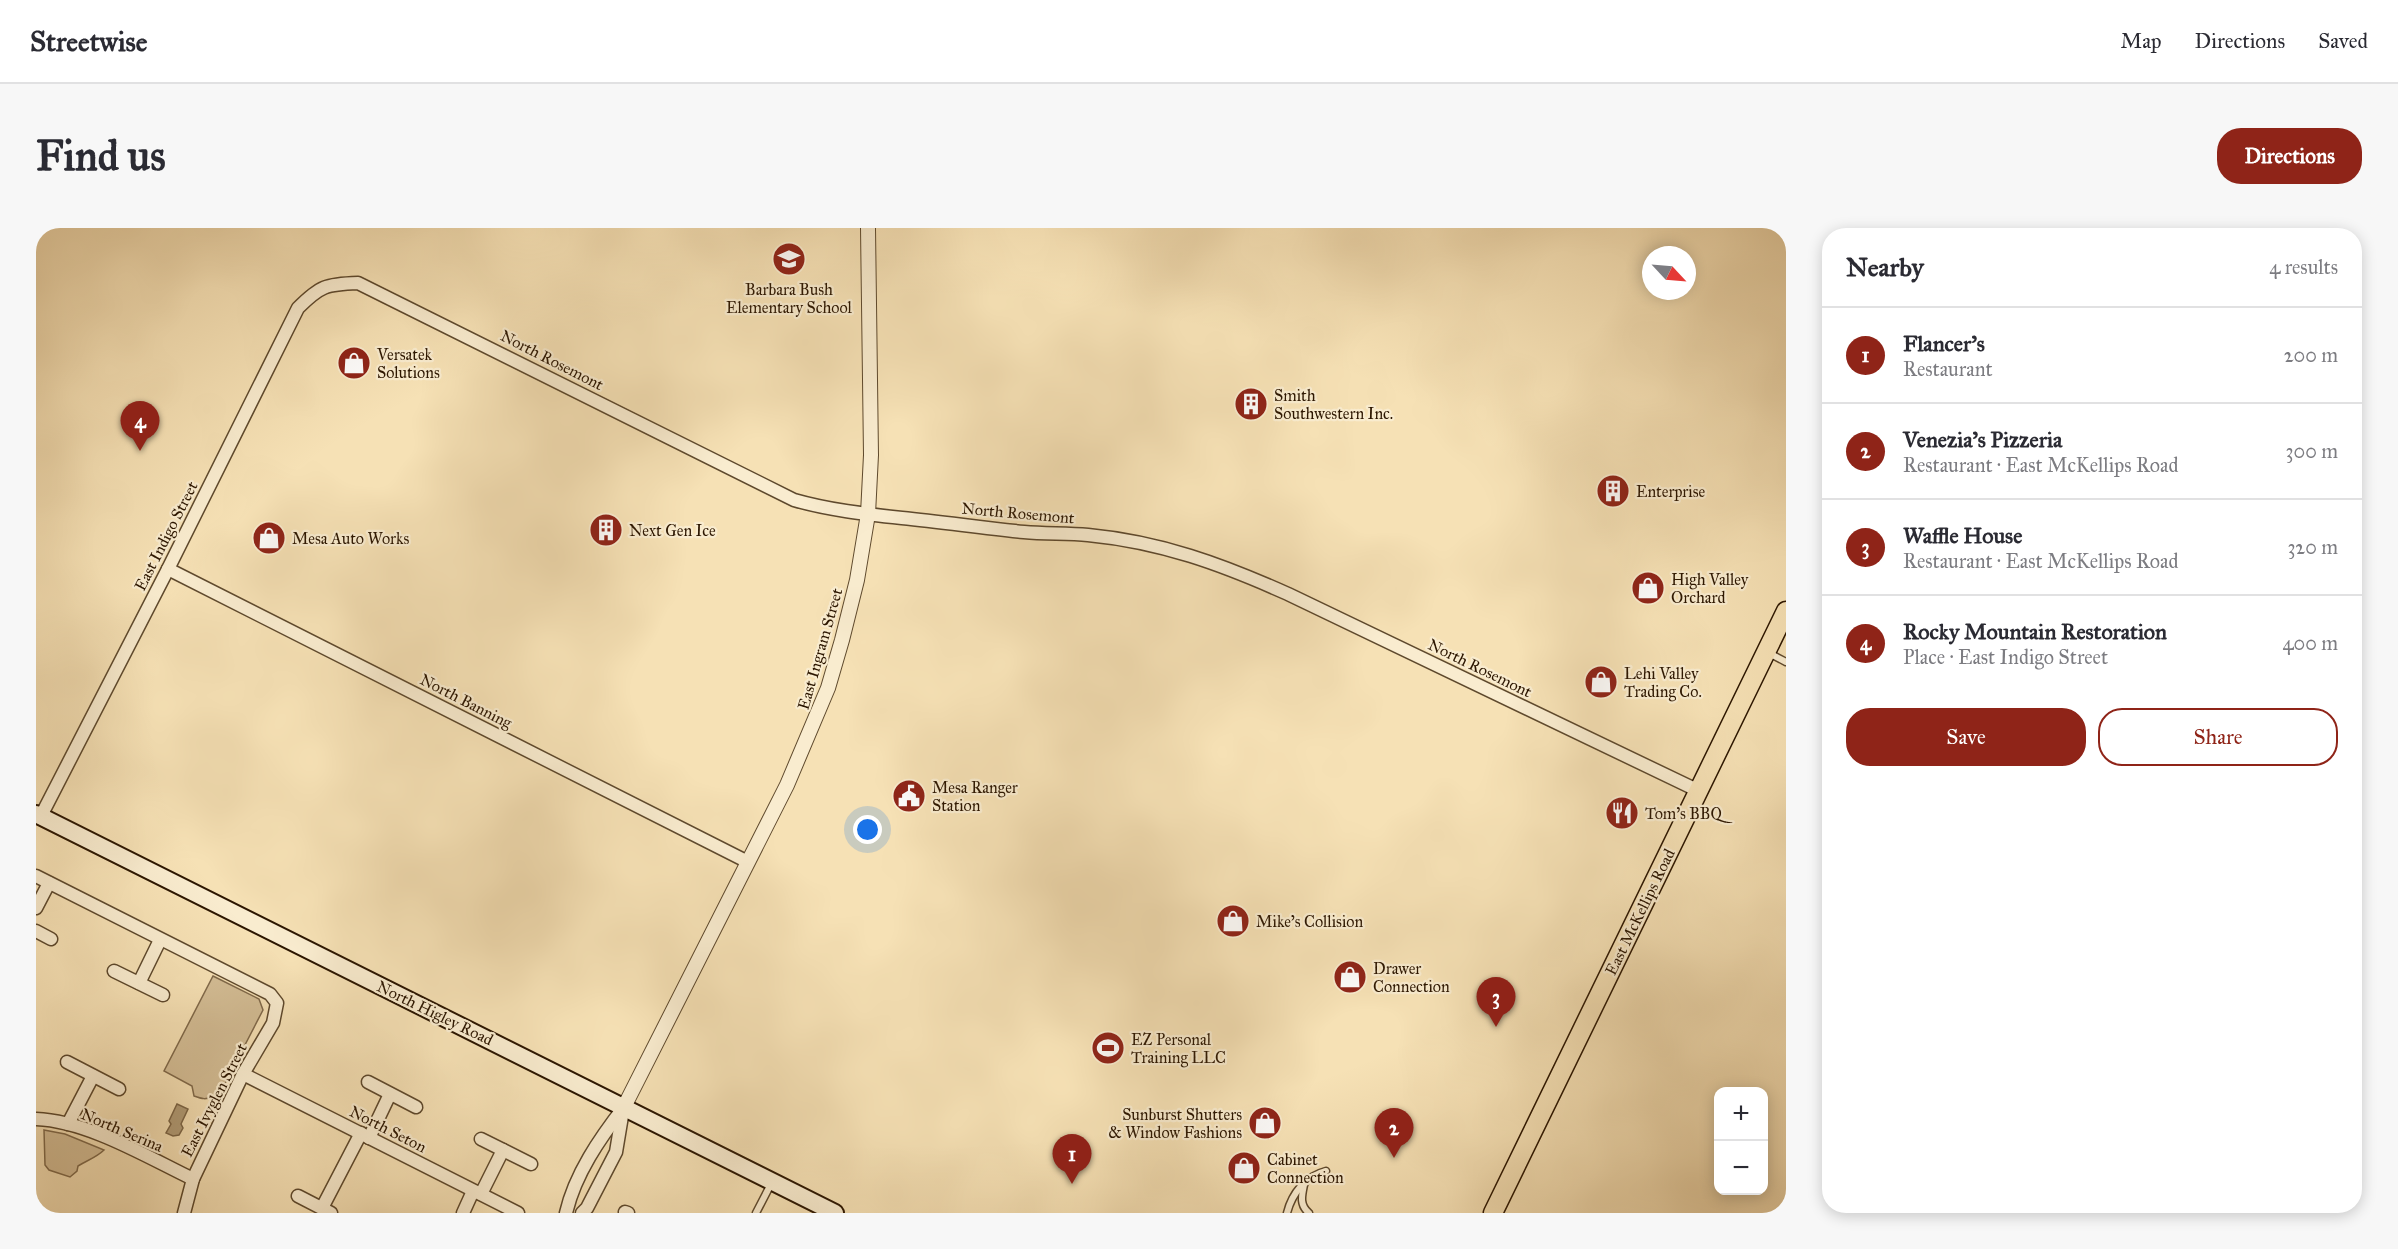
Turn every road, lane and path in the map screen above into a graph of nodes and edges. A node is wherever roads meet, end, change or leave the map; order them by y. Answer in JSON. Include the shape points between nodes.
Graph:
{"nodes":[{"id":1,"x":868,"y":228,"type":"edge"},
{"id":2,"x":333,"y":284,"type":"joint"},
{"id":3,"x":867,"y":514,"type":"junction"},
{"id":4,"x":168,"y":569,"type":"junction"},
{"id":5,"x":1786,"y":611,"type":"edge"},
{"id":6,"x":1766,"y":652,"type":"junction"},
{"id":7,"x":1786,"y":662,"type":"edge"},
{"id":8,"x":1699,"y":791,"type":"junction"},
{"id":9,"x":39,"y":815,"type":"edge"},
{"id":10,"x":748,"y":862,"type":"junction"},
{"id":11,"x":36,"y":876,"type":"edge"},
{"id":12,"x":49,"y":883,"type":"junction"},
{"id":13,"x":36,"y":908,"type":"edge"},
{"id":14,"x":36,"y":931,"type":"edge"},
{"id":15,"x":51,"y":939,"type":"dead end"},
{"id":16,"x":160,"y":940,"type":"junction"},
{"id":17,"x":114,"y":971,"type":"dead end"},
{"id":18,"x":139,"y":983,"type":"junction"},
{"id":19,"x":163,"y":995,"type":"dead end"},
{"id":20,"x":67,"y":1062,"type":"dead end"},
{"id":21,"x":243,"y":1074,"type":"junction"},
{"id":22,"x":93,"y":1076,"type":"junction"},
{"id":23,"x":368,"y":1082,"type":"dead end"},
{"id":24,"x":119,"y":1089,"type":"dead end"},
{"id":25,"x":390,"y":1094,"type":"junction"},
{"id":26,"x":416,"y":1107,"type":"dead end"},
{"id":27,"x":624,"y":1107,"type":"junction"},
{"id":28,"x":36,"y":1119,"type":"edge"},
{"id":29,"x":68,"y":1124,"type":"junction"},
{"id":30,"x":365,"y":1136,"type":"junction"},
{"id":31,"x":481,"y":1139,"type":"dead end"},
{"id":32,"x":503,"y":1150,"type":"junction"},
{"id":33,"x":531,"y":1164,"type":"dead end"},
{"id":34,"x":1326,"y":1171,"type":"dead end"},
{"id":35,"x":193,"y":1179,"type":"junction"},
{"id":36,"x":578,"y":1182,"type":"junction"},
{"id":37,"x":772,"y":1182,"type":"junction"},
{"id":38,"x":1304,"y":1184,"type":"junction"},
{"id":39,"x":596,"y":1190,"type":"junction"},
{"id":40,"x":477,"y":1192,"type":"junction"},
{"id":41,"x":298,"y":1196,"type":"dead end"},
{"id":42,"x":327,"y":1211,"type":"edge"},
{"id":43,"x":184,"y":1213,"type":"edge"},
{"id":44,"x":462,"y":1213,"type":"edge"},
{"id":45,"x":518,"y":1213,"type":"edge"},
{"id":46,"x":566,"y":1213,"type":"edge"},
{"id":47,"x":582,"y":1213,"type":"edge"},
{"id":48,"x":756,"y":1213,"type":"edge"},
{"id":49,"x":835,"y":1213,"type":"edge"},
{"id":50,"x":1287,"y":1213,"type":"edge"},
{"id":51,"x":1309,"y":1213,"type":"edge"},
{"id":52,"x":1493,"y":1213,"type":"edge"}],
"edges":[{"from":1,"to":3,"type":"street","name":"East Ingram Street","via":[[871,456]]},
{"from":2,"to":3,"type":"street","name":"North Rosemont","via":[[358,283],[378,292],[794,500]]},
{"from":2,"to":4,"type":"street","name":"East Indigo Street","via":[[315,291],[298,308]]},
{"from":3,"to":8,"type":"street","name":"North Rosemont","via":[[1088,535],[1191,555],[1288,594]]},
{"from":3,"to":10,"type":"street","name":"East Ingram Street","via":[[857,580],[828,688],[792,775]]},
{"from":4,"to":9,"type":"street","name":"East Indigo Street"},
{"from":4,"to":10,"type":"street","name":"North Banning"},
{"from":5,"to":6,"type":"main road","name":"East McKellips Road"},
{"from":6,"to":7,"type":"lane"},
{"from":6,"to":8,"type":"main road","name":"East McKellips Road"},
{"from":8,"to":52,"type":"main road","name":"East McKellips Road"},
{"from":9,"to":27,"type":"main road","name":"North Higley Road"},
{"from":10,"to":27,"type":"street","name":"East Ingram Street"},
{"from":11,"to":12,"type":"street"},
{"from":12,"to":13,"type":"street"},
{"from":12,"to":16,"type":"street"},
{"from":14,"to":15,"type":"street"},
{"from":16,"to":18,"type":"street"},
{"from":16,"to":21,"type":"street","name":"East Ivyglen Street","via":[[270,994],[277,1003],[273,1023]]},
{"from":17,"to":18,"type":"street"},
{"from":18,"to":19,"type":"street"},
{"from":20,"to":22,"type":"street"},
{"from":21,"to":30,"type":"street","name":"North Seton"},
{"from":21,"to":35,"type":"street","name":"East Ivyglen Street"},
{"from":22,"to":24,"type":"street"},
{"from":22,"to":29,"type":"street"},
{"from":23,"to":25,"type":"street"},
{"from":25,"to":26,"type":"street"},
{"from":25,"to":30,"type":"street"},
{"from":27,"to":36,"type":"street","name":"East Ingram Street","via":[[600,1138]]},
{"from":27,"to":37,"type":"main road","name":"North Higley Road"},
{"from":27,"to":39,"type":"street","name":"East Ingram Street","via":[[616,1152]]},
{"from":28,"to":29,"type":"street","name":"North Serina"},
{"from":29,"to":35,"type":"street","name":"North Serina"},
{"from":30,"to":40,"type":"street","name":"North Seton"},
{"from":30,"to":42,"type":"street"},
{"from":31,"to":32,"type":"street"},
{"from":32,"to":33,"type":"street"},
{"from":32,"to":40,"type":"street"},
{"from":34,"to":38,"type":"lane","via":[[1312,1174]]},
{"from":35,"to":43,"type":"street","name":"East Ivyglen Street"},
{"from":36,"to":39,"type":"street"},
{"from":36,"to":46,"type":"street","name":"East Ingram Street"},
{"from":37,"to":48,"type":"lane"},
{"from":37,"to":49,"type":"main road","name":"North Higley Road"},
{"from":38,"to":50,"type":"lane"},
{"from":38,"to":51,"type":"lane","via":[[1301,1201]]},
{"from":39,"to":47,"type":"street","name":"East Ingram Street"},
{"from":40,"to":44,"type":"street"},
{"from":40,"to":45,"type":"street","name":"North Seton"},
{"from":41,"to":42,"type":"street"}]}
